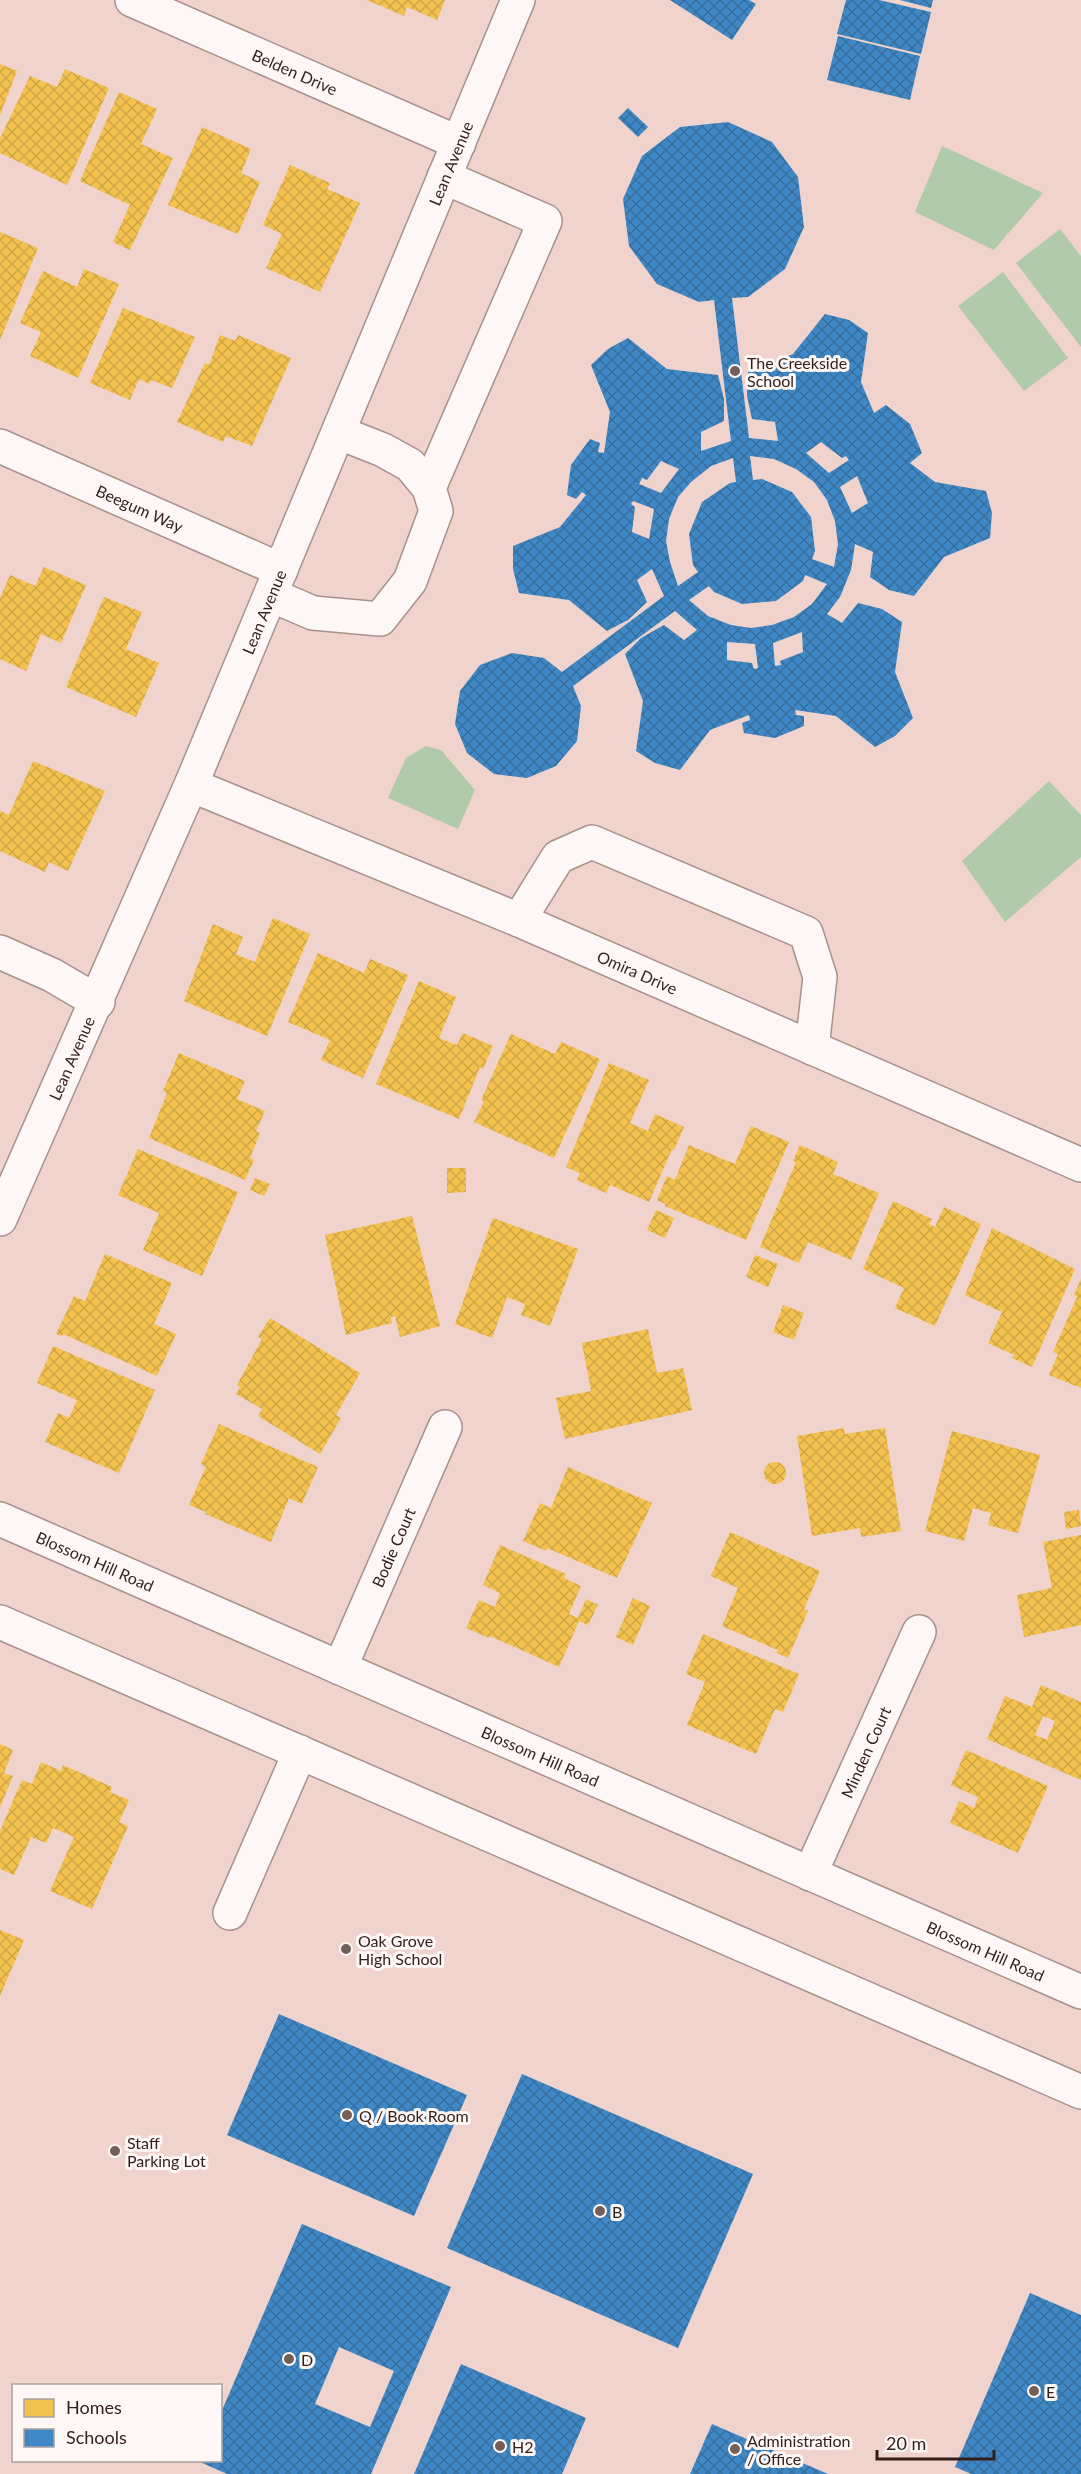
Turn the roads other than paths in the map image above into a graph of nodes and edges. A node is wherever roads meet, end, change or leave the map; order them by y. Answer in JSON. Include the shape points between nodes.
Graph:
{"nodes":[{"id":1,"x":132,"y":0,"type":"edge"},
{"id":2,"x":518,"y":0,"type":"edge"},
{"id":3,"x":459,"y":143,"type":"junction"},
{"id":4,"x":444,"y":177,"type":"junction"},
{"id":5,"x":340,"y":433,"type":"junction"},
{"id":6,"x":0,"y":446,"type":"edge"},
{"id":7,"x":429,"y":488,"type":"junction"},
{"id":8,"x":276,"y":582,"type":"junction"},
{"id":9,"x":191,"y":785,"type":"junction"},
{"id":10,"x":519,"y":920,"type":"junction"},
{"id":11,"x":0,"y":952,"type":"edge"},
{"id":12,"x":98,"y":1002,"type":"junction"},
{"id":13,"x":812,"y":1048,"type":"junction"},
{"id":14,"x":1081,"y":1165,"type":"edge"},
{"id":15,"x":0,"y":1219,"type":"edge"},
{"id":16,"x":446,"y":1427,"type":"dead end"},
{"id":17,"x":0,"y":1519,"type":"edge"},
{"id":18,"x":0,"y":1622,"type":"edge"},
{"id":19,"x":919,"y":1632,"type":"dead end"},
{"id":20,"x":15,"y":1637,"type":"edge"},
{"id":21,"x":340,"y":1668,"type":"junction"},
{"id":22,"x":300,"y":1752,"type":"junction"},
{"id":23,"x":810,"y":1874,"type":"junction"},
{"id":24,"x":230,"y":1913,"type":"dead end"},
{"id":25,"x":1081,"y":1992,"type":"edge"},
{"id":26,"x":1081,"y":2092,"type":"edge"}],
"edges":[{"from":1,"to":3,"type":"street","name":"Belden Drive"},
{"from":2,"to":3,"type":"street","name":"Lean Avenue"},
{"from":3,"to":4,"type":"street","name":"Lean Avenue"},
{"from":4,"to":5,"type":"street","name":"Lean Avenue"},
{"from":4,"to":7,"type":"street","via":[[544,221]]},
{"from":5,"to":7,"type":"street","via":[[410,465]]},
{"from":5,"to":8,"type":"street","name":"Lean Avenue"},
{"from":6,"to":8,"type":"street","name":"Beegum Way"},
{"from":7,"to":8,"type":"street","name":"Beegum Way","via":[[436,511],[410,581],[380,619],[313,613]]},
{"from":8,"to":9,"type":"street","name":"Lean Avenue"},
{"from":9,"to":10,"type":"street","name":"Omira Drive"},
{"from":9,"to":12,"type":"street","name":"Lean Avenue"},
{"from":10,"to":13,"type":"street","name":"Omira Drive"},
{"from":10,"to":13,"type":"street","via":[[558,857],[592,842],[806,933],[820,977]]},
{"from":11,"to":12,"type":"street","via":[[52,975]]},
{"from":12,"to":15,"type":"street","name":"Lean Avenue"},
{"from":13,"to":14,"type":"street","name":"Omira Drive"},
{"from":16,"to":21,"type":"street","name":"Bodie Court"},
{"from":17,"to":21,"type":"street","name":"Blossom Hill Road"},
{"from":18,"to":20,"type":"street"},
{"from":19,"to":23,"type":"street","name":"Minden Court"},
{"from":20,"to":22,"type":"street"},
{"from":21,"to":23,"type":"street","name":"Blossom Hill Road"},
{"from":22,"to":24,"type":"street"},
{"from":22,"to":26,"type":"street"},
{"from":23,"to":25,"type":"street","name":"Blossom Hill Road"}]}
